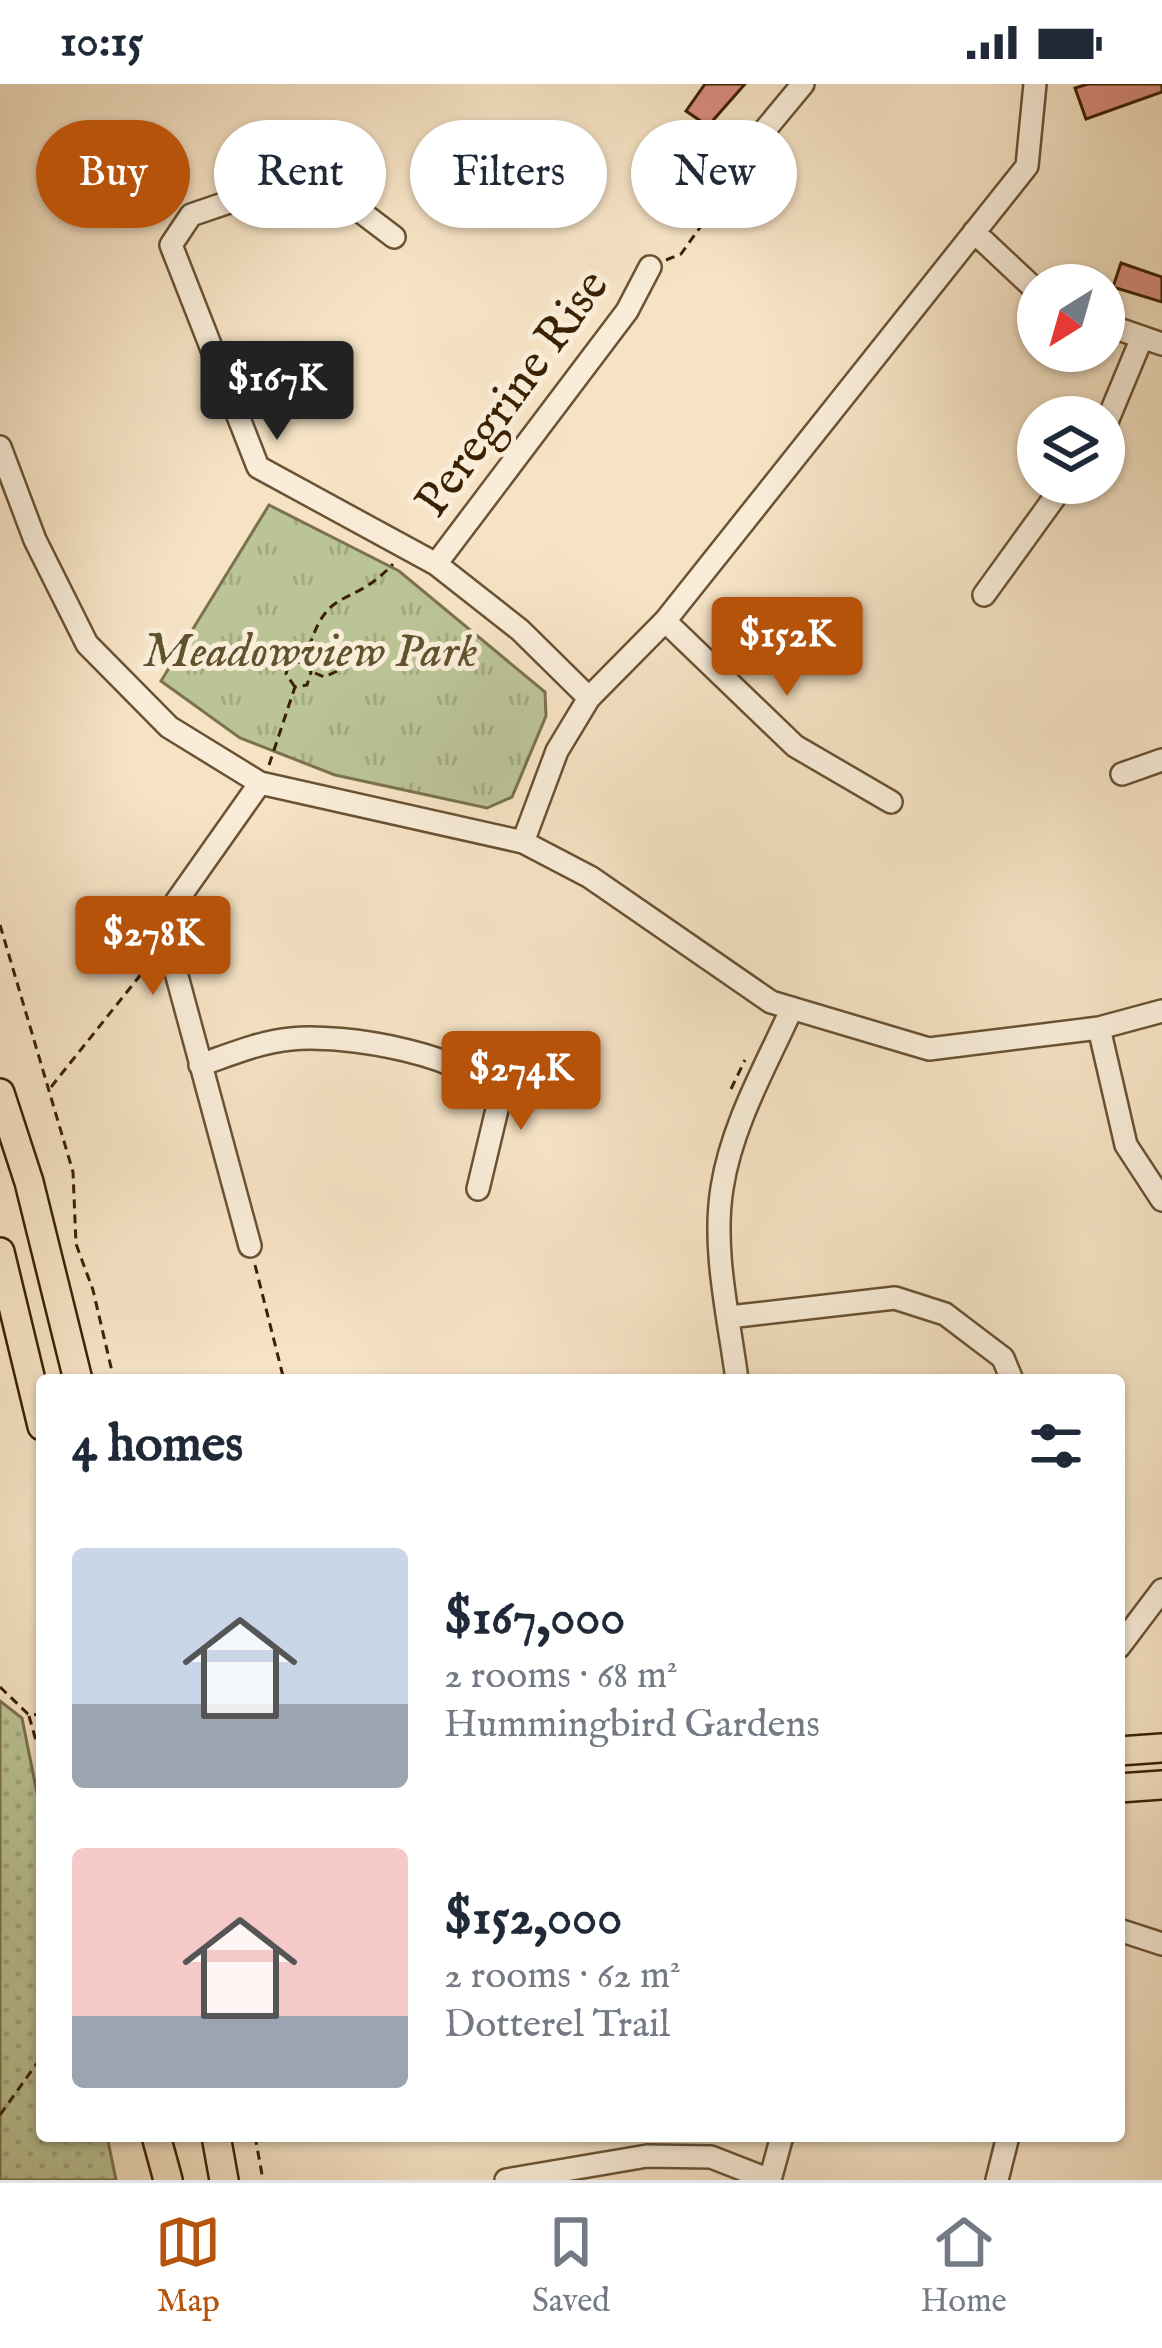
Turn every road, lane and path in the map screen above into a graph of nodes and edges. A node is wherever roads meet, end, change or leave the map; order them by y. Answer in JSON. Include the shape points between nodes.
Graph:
{"nodes":[{"id":1,"x":803,"y":84,"type":"edge"},
{"id":2,"x":1035,"y":84,"type":"edge"},
{"id":3,"x":773,"y":120,"type":"edge"},
{"id":4,"x":702,"y":228,"type":"edge"},
{"id":5,"x":974,"y":232,"type":"junction"},
{"id":6,"x":394,"y":237,"type":"dead end"},
{"id":7,"x":650,"y":267,"type":"joint"},
{"id":8,"x":1017,"y":272,"type":"edge"},
{"id":9,"x":1151,"y":342,"type":"edge"},
{"id":10,"x":1122,"y":396,"type":"edge"},
{"id":11,"x":0,"y":447,"type":"edge"},
{"id":12,"x":1050,"y":504,"type":"edge"},
{"id":13,"x":406,"y":548,"type":"junction"},
{"id":14,"x":436,"y":564,"type":"junction"},
{"id":15,"x":983,"y":596,"type":"dead end"},
{"id":16,"x":664,"y":621,"type":"junction"},
{"id":17,"x":305,"y":662,"type":"junction"},
{"id":18,"x":352,"y":665,"type":"dead end"},
{"id":19,"x":311,"y":672,"type":"junction"},
{"id":20,"x":295,"y":687,"type":"junction"},
{"id":21,"x":589,"y":698,"type":"junction"},
{"id":22,"x":1162,"y":760,"type":"edge"},
{"id":23,"x":261,"y":771,"type":"junction"},
{"id":24,"x":284,"y":774,"type":"dead end"},
{"id":25,"x":1121,"y":774,"type":"dead end"},
{"id":26,"x":891,"y":802,"type":"dead end"},
{"id":27,"x":523,"y":842,"type":"junction"},
{"id":28,"x":0,"y":925,"type":"edge"},
{"id":29,"x":167,"y":941,"type":"junction"},
{"id":30,"x":792,"y":1008,"type":"junction"},
{"id":31,"x":1162,"y":1011,"type":"edge"},
{"id":32,"x":1099,"y":1028,"type":"junction"},
{"id":33,"x":748,"y":1056,"type":"dead end"},
{"id":34,"x":200,"y":1065,"type":"junction"},
{"id":35,"x":50,"y":1088,"type":"junction"},
{"id":36,"x":0,"y":1093,"type":"edge"},
{"id":37,"x":729,"y":1101,"type":"dead end"},
{"id":38,"x":478,"y":1189,"type":"dead end"},
{"id":39,"x":1162,"y":1200,"type":"edge"},
{"id":40,"x":250,"y":1246,"type":"joint"},
{"id":41,"x":0,"y":1252,"type":"edge"},
{"id":42,"x":729,"y":1317,"type":"junction"},
{"id":43,"x":77,"y":1374,"type":"edge"},
{"id":44,"x":113,"y":1374,"type":"edge"},
{"id":45,"x":283,"y":1374,"type":"edge"},
{"id":46,"x":736,"y":1374,"type":"edge"},
{"id":47,"x":1010,"y":1374,"type":"edge"},
{"id":48,"x":36,"y":1401,"type":"edge"},
{"id":49,"x":1162,"y":1590,"type":"edge"},
{"id":50,"x":1125,"y":1639,"type":"edge"},
{"id":51,"x":0,"y":1687,"type":"edge"},
{"id":52,"x":28,"y":1714,"type":"junction"},
{"id":53,"x":36,"y":1715,"type":"edge"},
{"id":54,"x":36,"y":1741,"type":"edge"},
{"id":55,"x":1162,"y":1748,"type":"edge"},
{"id":56,"x":1125,"y":1751,"type":"edge"},
{"id":57,"x":1162,"y":1786,"type":"edge"},
{"id":58,"x":1125,"y":1788,"type":"edge"},
{"id":59,"x":1125,"y":1931,"type":"edge"},
{"id":60,"x":1157,"y":1935,"type":"edge"},
{"id":61,"x":36,"y":2064,"type":"edge"},
{"id":62,"x":0,"y":2115,"type":"edge"},
{"id":63,"x":158,"y":2142,"type":"edge"},
{"id":64,"x":217,"y":2142,"type":"edge"},
{"id":65,"x":256,"y":2142,"type":"edge"},
{"id":66,"x":780,"y":2142,"type":"edge"},
{"id":67,"x":1006,"y":2142,"type":"edge"},
{"id":68,"x":649,"y":2146,"type":"edge"},
{"id":69,"x":169,"y":2180,"type":"edge"},
{"id":70,"x":224,"y":2180,"type":"edge"},
{"id":71,"x":263,"y":2180,"type":"edge"},
{"id":72,"x":506,"y":2180,"type":"edge"},
{"id":73,"x":770,"y":2180,"type":"edge"},
{"id":74,"x":997,"y":2180,"type":"edge"}],
"edges":[{"from":1,"to":3,"type":"street"},
{"from":2,"to":5,"type":"street","via":[[1027,166]]},
{"from":4,"to":7,"type":"path","via":[[681,254]]},
{"from":5,"to":8,"type":"street"},
{"from":5,"to":16,"type":"street"},
{"from":6,"to":13,"type":"street","via":[[336,193],[291,181],[191,215],[171,245],[258,467]]},
{"from":7,"to":14,"type":"street","name":"Peregrine Rise","via":[[626,311]]},
{"from":9,"to":10,"type":"street"},
{"from":11,"to":23,"type":"street","via":[[87,644],[169,727]]},
{"from":12,"to":15,"type":"street"},
{"from":13,"to":14,"type":"street"},
{"from":13,"to":17,"type":"path","via":[[383,574],[329,603]]},
{"from":14,"to":21,"type":"street"},
{"from":16,"to":21,"type":"street"},
{"from":16,"to":26,"type":"street","via":[[795,746]]},
{"from":17,"to":19,"type":"path"},
{"from":17,"to":20,"type":"path","via":[[289,663]]},
{"from":18,"to":19,"type":"path","via":[[324,676]]},
{"from":19,"to":20,"type":"path","via":[[307,685]]},
{"from":20,"to":23,"type":"path"},
{"from":21,"to":27,"type":"street","via":[[557,751]]},
{"from":22,"to":25,"type":"street"},
{"from":23,"to":24,"type":"path"},
{"from":23,"to":27,"type":"street"},
{"from":23,"to":29,"type":"street","via":[[176,902]]},
{"from":27,"to":30,"type":"street"},
{"from":28,"to":35,"type":"path"},
{"from":29,"to":34,"type":"street"},
{"from":29,"to":35,"type":"path"},
{"from":30,"to":32,"type":"street","via":[[928,1049]]},
{"from":30,"to":42,"type":"street","via":[[737,1129],[722,1189],[719,1248]]},
{"from":31,"to":32,"type":"street"},
{"from":32,"to":39,"type":"street","via":[[1126,1145]]},
{"from":33,"to":37,"type":"path"},
{"from":34,"to":38,"type":"street","via":[[312,1037],[448,1062],[480,1076],[499,1101]]},
{"from":34,"to":40,"type":"street"},
{"from":35,"to":44,"type":"path","via":[[73,1172],[76,1244]]},
{"from":36,"to":43,"type":"main road"},
{"from":40,"to":45,"type":"path"},
{"from":41,"to":48,"type":"main road"},
{"from":42,"to":46,"type":"street"},
{"from":42,"to":47,"type":"street","via":[[895,1298],[945,1314],[1003,1358]]},
{"from":49,"to":50,"type":"street"},
{"from":51,"to":52,"type":"path"},
{"from":52,"to":53,"type":"path"},
{"from":52,"to":54,"type":"path"},
{"from":55,"to":56,"type":"main road"},
{"from":57,"to":58,"type":"main road"},
{"from":59,"to":60,"type":"street"},
{"from":61,"to":62,"type":"path"},
{"from":63,"to":69,"type":"main road"},
{"from":64,"to":70,"type":"main road"},
{"from":65,"to":71,"type":"path"},
{"from":66,"to":73,"type":"street"},
{"from":67,"to":74,"type":"street"},
{"from":68,"to":72,"type":"street"},
{"from":68,"to":73,"type":"street","via":[[711,2157]]}]}
